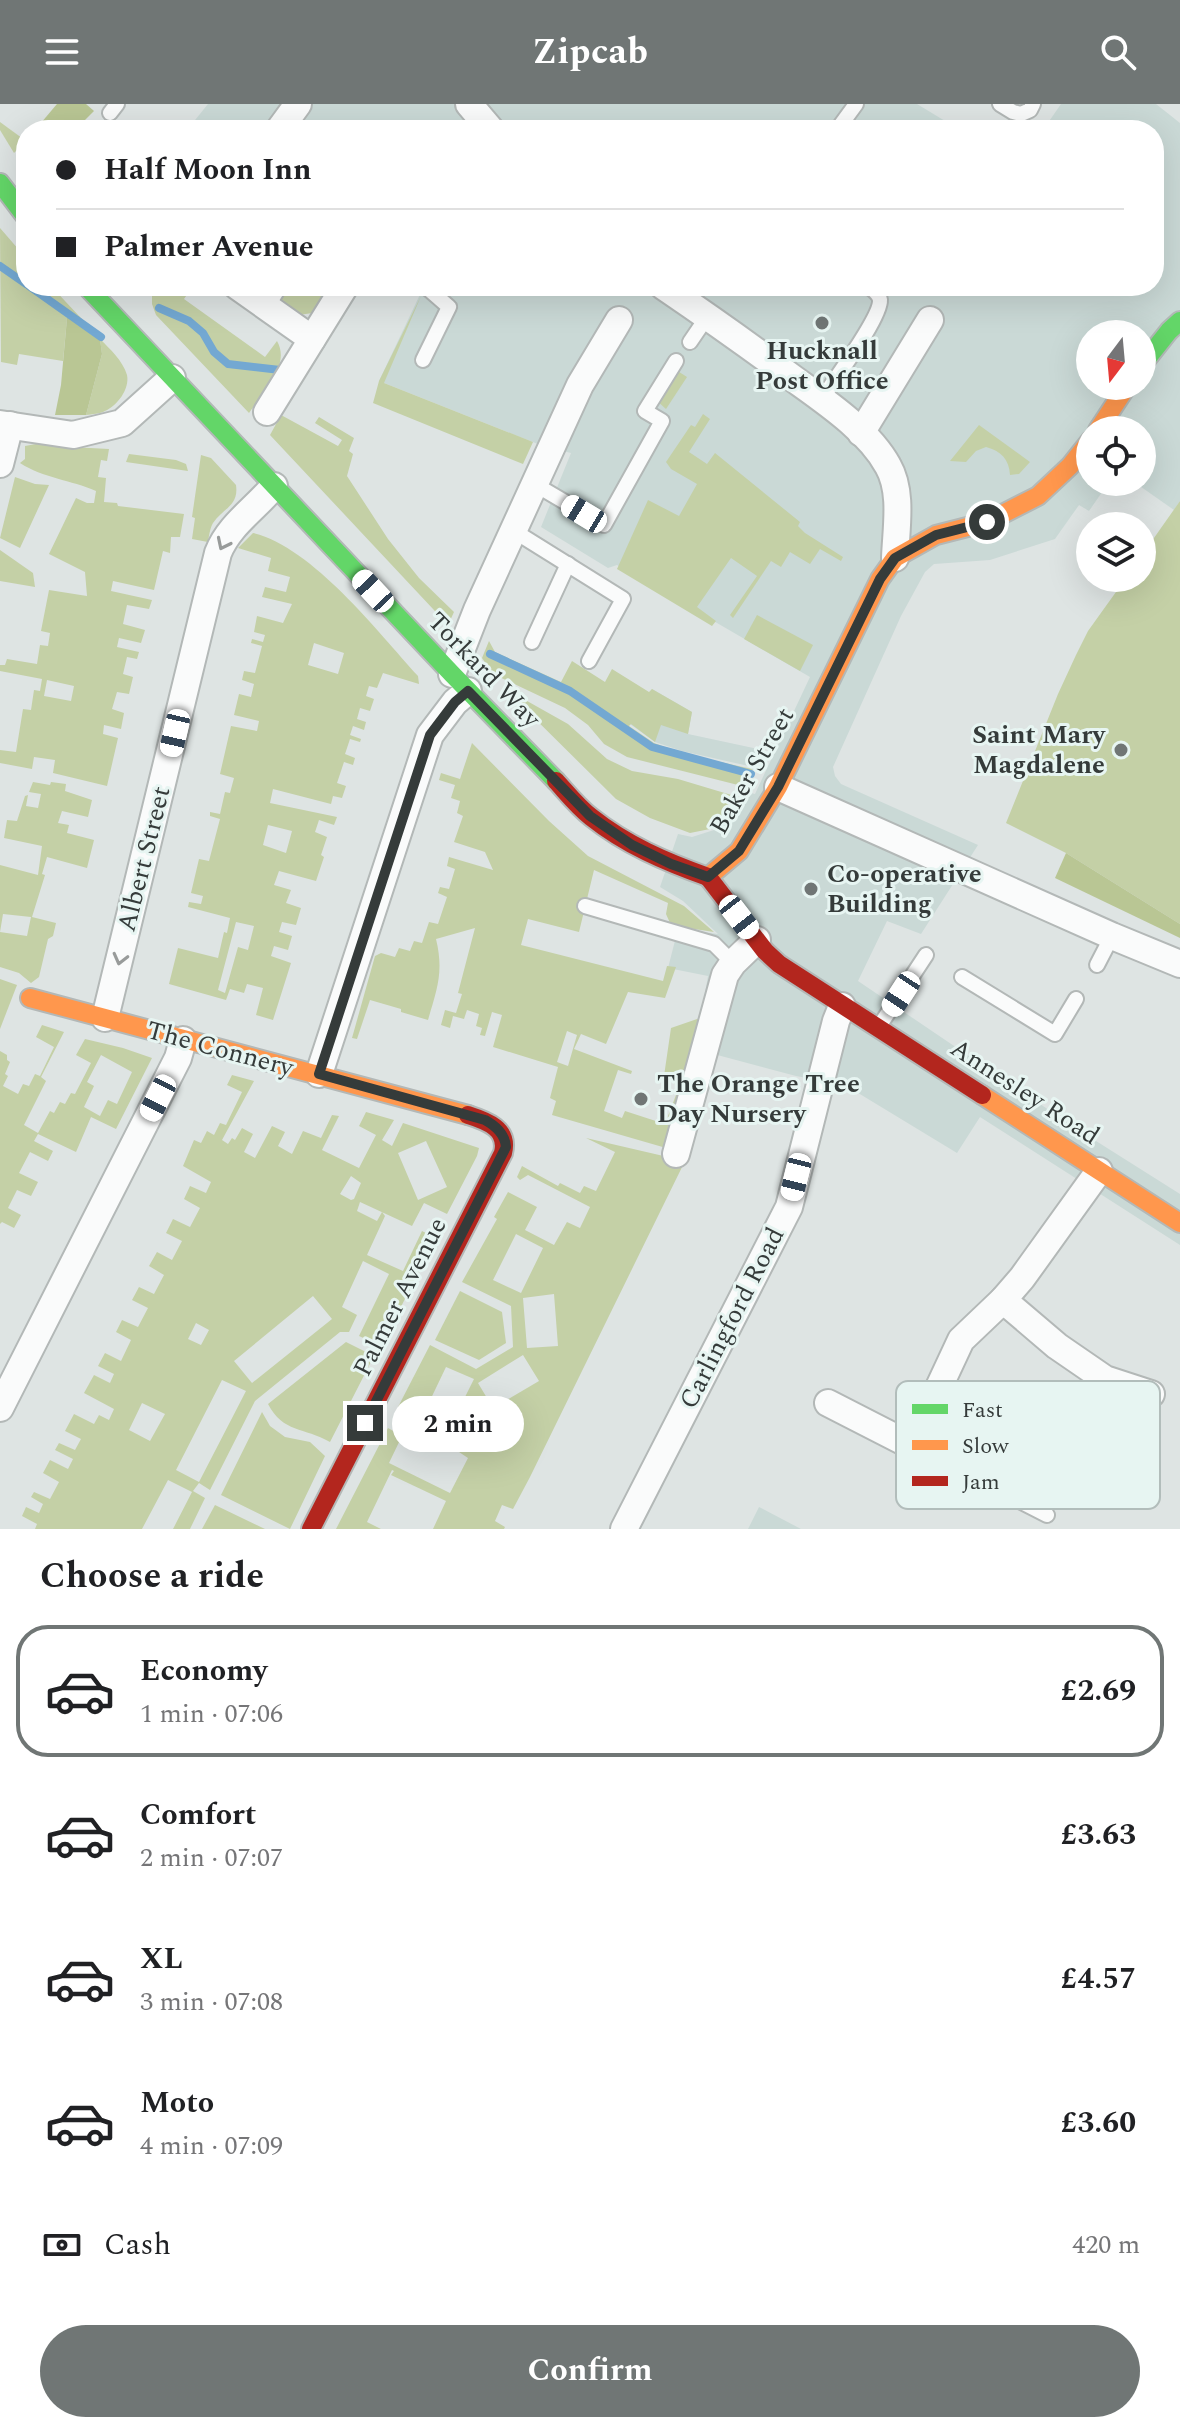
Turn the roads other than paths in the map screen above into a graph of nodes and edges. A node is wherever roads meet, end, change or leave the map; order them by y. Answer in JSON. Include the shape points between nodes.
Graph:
{"nodes":[{"id":1,"x":469,"y":104,"type":"edge"},
{"id":2,"x":1000,"y":104,"type":"edge"},
{"id":3,"x":1033,"y":104,"type":"edge"},
{"id":4,"x":483,"y":120,"type":"edge"},
{"id":5,"x":0,"y":183,"type":"edge"},
{"id":6,"x":16,"y":204,"type":"edge"},
{"id":7,"x":103,"y":296,"type":"edge"},
{"id":8,"x":339,"y":296,"type":"edge"},
{"id":9,"x":436,"y":296,"type":"edge"},
{"id":10,"x":677,"y":296,"type":"edge"},
{"id":11,"x":878,"y":296,"type":"edge"},
{"id":12,"x":273,"y":297,"type":"edge"},
{"id":13,"x":707,"y":317,"type":"junction"},
{"id":14,"x":619,"y":320,"type":"dead end"},
{"id":15,"x":930,"y":320,"type":"dead end"},
{"id":16,"x":1180,"y":321,"type":"edge"},
{"id":17,"x":1156,"y":336,"type":"edge"},
{"id":18,"x":312,"y":339,"type":"junction"},
{"id":19,"x":690,"y":342,"type":"dead end"},
{"id":20,"x":423,"y":360,"type":"dead end"},
{"id":21,"x":676,"y":361,"type":"dead end"},
{"id":22,"x":172,"y":378,"type":"junction"},
{"id":23,"x":822,"y":399,"type":"junction"},
{"id":24,"x":267,"y":412,"type":"dead end"},
{"id":25,"x":5,"y":425,"type":"edge"},
{"id":26,"x":861,"y":433,"type":"junction"},
{"id":27,"x":1076,"y":458,"type":"edge"},
{"id":28,"x":0,"y":464,"type":"edge"},
{"id":29,"x":536,"y":485,"type":"junction"},
{"id":30,"x":274,"y":486,"type":"junction"},
{"id":31,"x":514,"y":531,"type":"junction"},
{"id":32,"x":895,"y":558,"type":"junction"},
{"id":33,"x":568,"y":564,"type":"junction"},
{"id":34,"x":532,"y":642,"type":"dead end"},
{"id":35,"x":589,"y":661,"type":"dead end"},
{"id":36,"x":460,"y":682,"type":"junction"},
{"id":37,"x":778,"y":787,"type":"junction"},
{"id":38,"x":708,"y":877,"type":"junction"},
{"id":39,"x":585,"y":906,"type":"dead end"},
{"id":40,"x":1112,"y":936,"type":"junction"},
{"id":41,"x":757,"y":940,"type":"junction"},
{"id":42,"x":926,"y":955,"type":"dead end"},
{"id":43,"x":733,"y":963,"type":"junction"},
{"id":44,"x":1180,"y":964,"type":"edge"},
{"id":45,"x":1097,"y":965,"type":"dead end"},
{"id":46,"x":962,"y":977,"type":"dead end"},
{"id":47,"x":30,"y":998,"type":"dead end"},
{"id":48,"x":1076,"y":999,"type":"dead end"},
{"id":49,"x":842,"y":1006,"type":"junction"},
{"id":50,"x":105,"y":1018,"type":"junction"},
{"id":51,"x":878,"y":1029,"type":"junction"},
{"id":52,"x":183,"y":1040,"type":"junction"},
{"id":53,"x":319,"y":1074,"type":"junction"},
{"id":54,"x":500,"y":1131,"type":"joint"},
{"id":55,"x":676,"y":1154,"type":"dead end"},
{"id":56,"x":1099,"y":1171,"type":"junction"},
{"id":57,"x":1180,"y":1223,"type":"edge"},
{"id":58,"x":1003,"y":1300,"type":"junction"},
{"id":59,"x":942,"y":1381,"type":"edge"},
{"id":60,"x":1110,"y":1381,"type":"edge"},
{"id":61,"x":828,"y":1403,"type":"dead end"},
{"id":62,"x":0,"y":1408,"type":"edge"},
{"id":63,"x":896,"y":1437,"type":"edge"},
{"id":64,"x":1035,"y":1509,"type":"edge"},
{"id":65,"x":1047,"y":1515,"type":"dead end"},
{"id":66,"x":311,"y":1529,"type":"edge"},
{"id":67,"x":624,"y":1529,"type":"edge"}],
"edges":[{"from":1,"to":4,"type":"street"},
{"from":2,"to":3,"type":"lane","via":[[1021,114]]},
{"from":5,"to":6,"type":"street"},
{"from":7,"to":22,"type":"street","name":"Torkard Way"},
{"from":8,"to":18,"type":"street"},
{"from":9,"to":20,"type":"lane","via":[[449,307]]},
{"from":10,"to":13,"type":"street"},
{"from":11,"to":23,"type":"lane","via":[[875,318]]},
{"from":12,"to":18,"type":"street"},
{"from":13,"to":19,"type":"lane"},
{"from":13,"to":23,"type":"street"},
{"from":14,"to":29,"type":"street","via":[[580,385]]},
{"from":15,"to":26,"type":"street"},
{"from":16,"to":17,"type":"street"},
{"from":18,"to":24,"type":"street"},
{"from":21,"to":29,"type":"lane","via":[[645,411],[662,421],[604,525]]},
{"from":22,"to":25,"type":"street","via":[[122,423],[73,435]]},
{"from":22,"to":30,"type":"street","name":"Torkard Way"},
{"from":23,"to":26,"type":"street"},
{"from":25,"to":28,"type":"street"},
{"from":26,"to":32,"type":"street","via":[[893,478]]},
{"from":27,"to":32,"type":"street","via":[[1038,496],[987,522],[936,535]]},
{"from":29,"to":31,"type":"street"},
{"from":30,"to":36,"type":"street","name":"Torkard Way"},
{"from":30,"to":50,"type":"street","name":"Albert Street","one_way":true,"via":[[232,528],[218,553]]},
{"from":31,"to":33,"type":"lane"},
{"from":31,"to":36,"type":"street","via":[[477,610]]},
{"from":32,"to":37,"type":"street","name":"Baker Street"},
{"from":33,"to":34,"type":"lane"},
{"from":33,"to":35,"type":"lane","via":[[623,599]]},
{"from":36,"to":38,"type":"street","name":"Torkard Way","via":[[590,816],[632,845]]},
{"from":36,"to":53,"type":"street","via":[[455,702],[430,735]]},
{"from":37,"to":38,"type":"street","name":"Baker Street","via":[[739,851]]},
{"from":37,"to":40,"type":"street"},
{"from":38,"to":41,"type":"street"},
{"from":39,"to":43,"type":"lane","via":[[714,944]]},
{"from":40,"to":44,"type":"street"},
{"from":40,"to":45,"type":"lane"},
{"from":41,"to":43,"type":"street"},
{"from":41,"to":49,"type":"street","via":[[779,964]]},
{"from":42,"to":51,"type":"lane"},
{"from":43,"to":55,"type":"street","via":[[721,985]]},
{"from":46,"to":48,"type":"lane","via":[[1055,1034]]},
{"from":47,"to":50,"type":"street","name":"The Connery"},
{"from":49,"to":51,"type":"street","name":"Annesley Road"},
{"from":49,"to":67,"type":"street","name":"Carlingford Road","via":[[789,1207]]},
{"from":50,"to":52,"type":"street","name":"The Connery"},
{"from":51,"to":56,"type":"street","name":"Annesley Road"},
{"from":52,"to":53,"type":"street","name":"The Connery"},
{"from":52,"to":62,"type":"street"},
{"from":53,"to":54,"type":"street","name":"The Connery","via":[[485,1120]]},
{"from":54,"to":66,"type":"street","name":"Palmer Avenue","via":[[506,1147]]},
{"from":56,"to":57,"type":"street","name":"Annesley Road"},
{"from":56,"to":58,"type":"street"},
{"from":58,"to":59,"type":"street","via":[[961,1340]]},
{"from":58,"to":60,"type":"street","via":[[1057,1346]]},
{"from":61,"to":63,"type":"street"},
{"from":64,"to":65,"type":"lane"}]}
